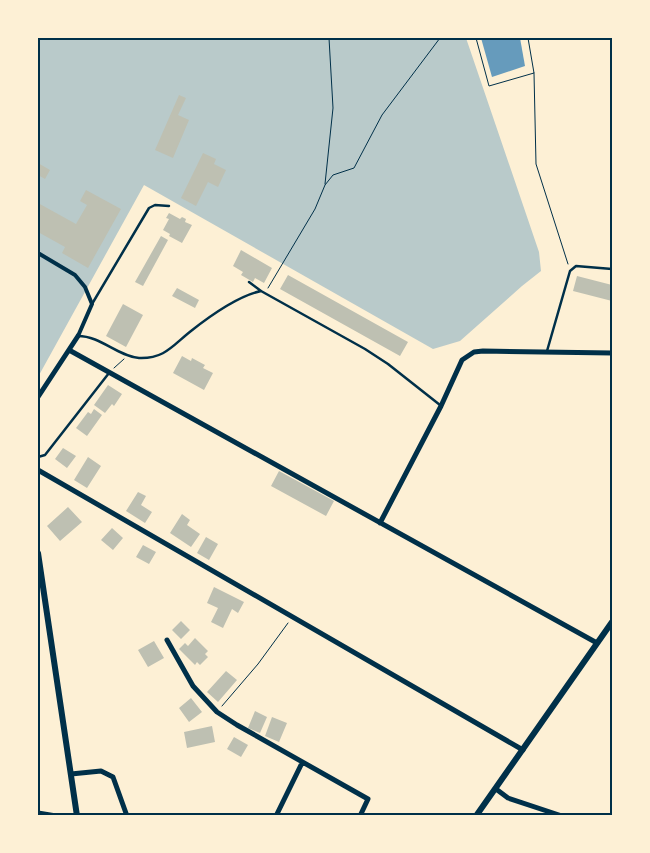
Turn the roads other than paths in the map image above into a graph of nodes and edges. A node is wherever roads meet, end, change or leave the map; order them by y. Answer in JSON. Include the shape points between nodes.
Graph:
{"nodes":[{"id":1,"x":169,"y":206,"type":"dead end"},
{"id":2,"x":38,"y":253,"type":"edge"},
{"id":3,"x":612,"y":269,"type":"edge"},
{"id":4,"x":249,"y":282,"type":"dead end"},
{"id":5,"x":263,"y":292,"type":"junction"},
{"id":6,"x":92,"y":304,"type":"junction"},
{"id":7,"x":78,"y":336,"type":"junction"},
{"id":8,"x":69,"y":350,"type":"junction"},
{"id":9,"x":547,"y":352,"type":"junction"},
{"id":10,"x":612,"y":353,"type":"edge"},
{"id":11,"x":110,"y":372,"type":"junction"},
{"id":12,"x":38,"y":397,"type":"edge"},
{"id":13,"x":442,"y":406,"type":"junction"},
{"id":14,"x":38,"y":457,"type":"edge"},
{"id":15,"x":38,"y":470,"type":"edge"},
{"id":16,"x":380,"y":523,"type":"junction"},
{"id":17,"x":38,"y":553,"type":"edge"},
{"id":18,"x":612,"y":622,"type":"edge"},
{"id":19,"x":167,"y":640,"type":"dead end"},
{"id":20,"x":597,"y":643,"type":"junction"},
{"id":21,"x":523,"y":750,"type":"junction"},
{"id":22,"x":302,"y":763,"type":"junction"},
{"id":23,"x":71,"y":774,"type":"junction"},
{"id":24,"x":496,"y":789,"type":"junction"},
{"id":25,"x":38,"y":813,"type":"edge"},
{"id":26,"x":56,"y":816,"type":"edge"},
{"id":27,"x":77,"y":816,"type":"edge"},
{"id":28,"x":127,"y":816,"type":"edge"},
{"id":29,"x":276,"y":816,"type":"edge"},
{"id":30,"x":360,"y":816,"type":"edge"},
{"id":31,"x":476,"y":816,"type":"edge"},
{"id":32,"x":562,"y":816,"type":"edge"}],
"edges":[{"from":1,"to":6,"type":"lane","via":[[149,208]]},
{"from":2,"to":6,"type":"street","via":[[75,275],[85,287]]},
{"from":3,"to":9,"type":"lane","via":[[576,266],[570,271]]},
{"from":4,"to":5,"type":"lane"},
{"from":5,"to":7,"type":"lane","via":[[250,293],[229,305],[164,354],[139,358],[129,356],[98,340]]},
{"from":5,"to":13,"type":"lane","via":[[365,349]]},
{"from":6,"to":7,"type":"street"},
{"from":7,"to":8,"type":"street"},
{"from":8,"to":11,"type":"street"},
{"from":8,"to":12,"type":"street"},
{"from":9,"to":10,"type":"street"},
{"from":9,"to":13,"type":"street","via":[[483,351],[467,355]]},
{"from":11,"to":14,"type":"lane","via":[[45,455]]},
{"from":11,"to":16,"type":"street"},
{"from":13,"to":16,"type":"street"},
{"from":15,"to":21,"type":"street"},
{"from":16,"to":20,"type":"street"},
{"from":17,"to":23,"type":"street"},
{"from":18,"to":20,"type":"street"},
{"from":19,"to":22,"type":"street","via":[[193,686],[217,712]]},
{"from":20,"to":21,"type":"street"},
{"from":21,"to":24,"type":"street"},
{"from":22,"to":29,"type":"street"},
{"from":22,"to":30,"type":"street","via":[[368,799]]},
{"from":23,"to":27,"type":"street"},
{"from":23,"to":28,"type":"street","via":[[101,770],[113,778]]},
{"from":24,"to":31,"type":"street"},
{"from":24,"to":32,"type":"street","via":[[508,798]]},
{"from":25,"to":26,"type":"street"}]}
